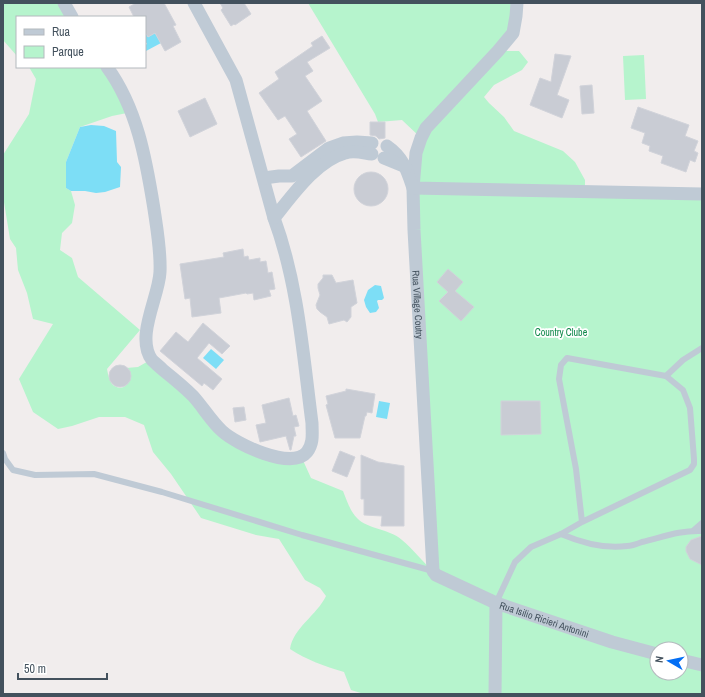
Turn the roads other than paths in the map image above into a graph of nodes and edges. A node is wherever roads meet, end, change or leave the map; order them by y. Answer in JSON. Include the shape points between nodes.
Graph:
{"nodes":[{"id":1,"x":64,"y":3,"type":"edge"},
{"id":2,"x":194,"y":3,"type":"edge"},
{"id":3,"x":517,"y":3,"type":"edge"},
{"id":4,"x":71,"y":16,"type":"edge"},
{"id":5,"x":108,"y":68,"type":"edge"},
{"id":6,"x":379,"y":150,"type":"junction"},
{"id":7,"x":264,"y":178,"type":"junction"},
{"id":8,"x":413,"y":188,"type":"junction"},
{"id":9,"x":702,"y":194,"type":"edge"},
{"id":10,"x":274,"y":218,"type":"junction"},
{"id":11,"x":702,"y":348,"type":"edge"},
{"id":12,"x":666,"y":376,"type":"junction"},
{"id":13,"x":3,"y":453,"type":"edge"},
{"id":14,"x":582,"y":522,"type":"junction"},
{"id":15,"x":702,"y":523,"type":"edge"},
{"id":16,"x":694,"y":530,"type":"junction"},
{"id":17,"x":702,"y":531,"type":"edge"},
{"id":18,"x":561,"y":534,"type":"junction"},
{"id":19,"x":433,"y":571,"type":"junction"},
{"id":20,"x":496,"y":603,"type":"junction"},
{"id":21,"x":649,"y":652,"type":"edge"},
{"id":22,"x":689,"y":662,"type":"edge"},
{"id":23,"x":702,"y":665,"type":"edge"},
{"id":24,"x":495,"y":694,"type":"edge"}],
"edges":[{"from":1,"to":4,"type":"street"},
{"from":2,"to":7,"type":"street","via":[[236,80]]},
{"from":3,"to":8,"type":"street","name":"Rua Village Coutry","via":[[513,33],[426,128],[416,153]]},
{"from":5,"to":10,"type":"street","via":[[118,82],[132,112],[147,167],[159,240],[160,274],[146,335],[147,348],[152,359],[193,396],[222,431],[244,446],[289,459],[307,452],[313,442],[312,423],[297,306]]},
{"from":6,"to":7,"type":"street","via":[[357,142],[343,143],[328,148],[292,176]]},
{"from":6,"to":8,"type":"street","via":[[395,152],[406,166]]},
{"from":6,"to":10,"type":"street","via":[[346,152],[320,166],[296,190]]},
{"from":7,"to":10,"type":"street"},
{"from":8,"to":9,"type":"street"},
{"from":8,"to":19,"type":"street","name":"Rua Village Coutry"},
{"from":11,"to":12,"type":"lane","via":[[683,360]]},
{"from":12,"to":14,"type":"lane","via":[[683,390],[690,408],[694,464],[690,470]]},
{"from":12,"to":14,"type":"lane","via":[[567,358],[561,365],[559,379],[576,469]]},
{"from":13,"to":19,"type":"lane","via":[[13,470],[35,475],[94,474]]},
{"from":14,"to":18,"type":"lane"},
{"from":15,"to":16,"type":"lane"},
{"from":16,"to":17,"type":"lane"},
{"from":16,"to":18,"type":"lane","via":[[627,546],[603,546],[580,542]]},
{"from":18,"to":20,"type":"lane","via":[[531,547],[515,562]]},
{"from":19,"to":20,"type":"street","via":[[436,575]]},
{"from":20,"to":21,"type":"street","name":"Rua Isilio Ricieri Antonini"},
{"from":20,"to":24,"type":"street","name":"Rua Isilio Ricieri Antonini"},
{"from":22,"to":23,"type":"street"}]}
